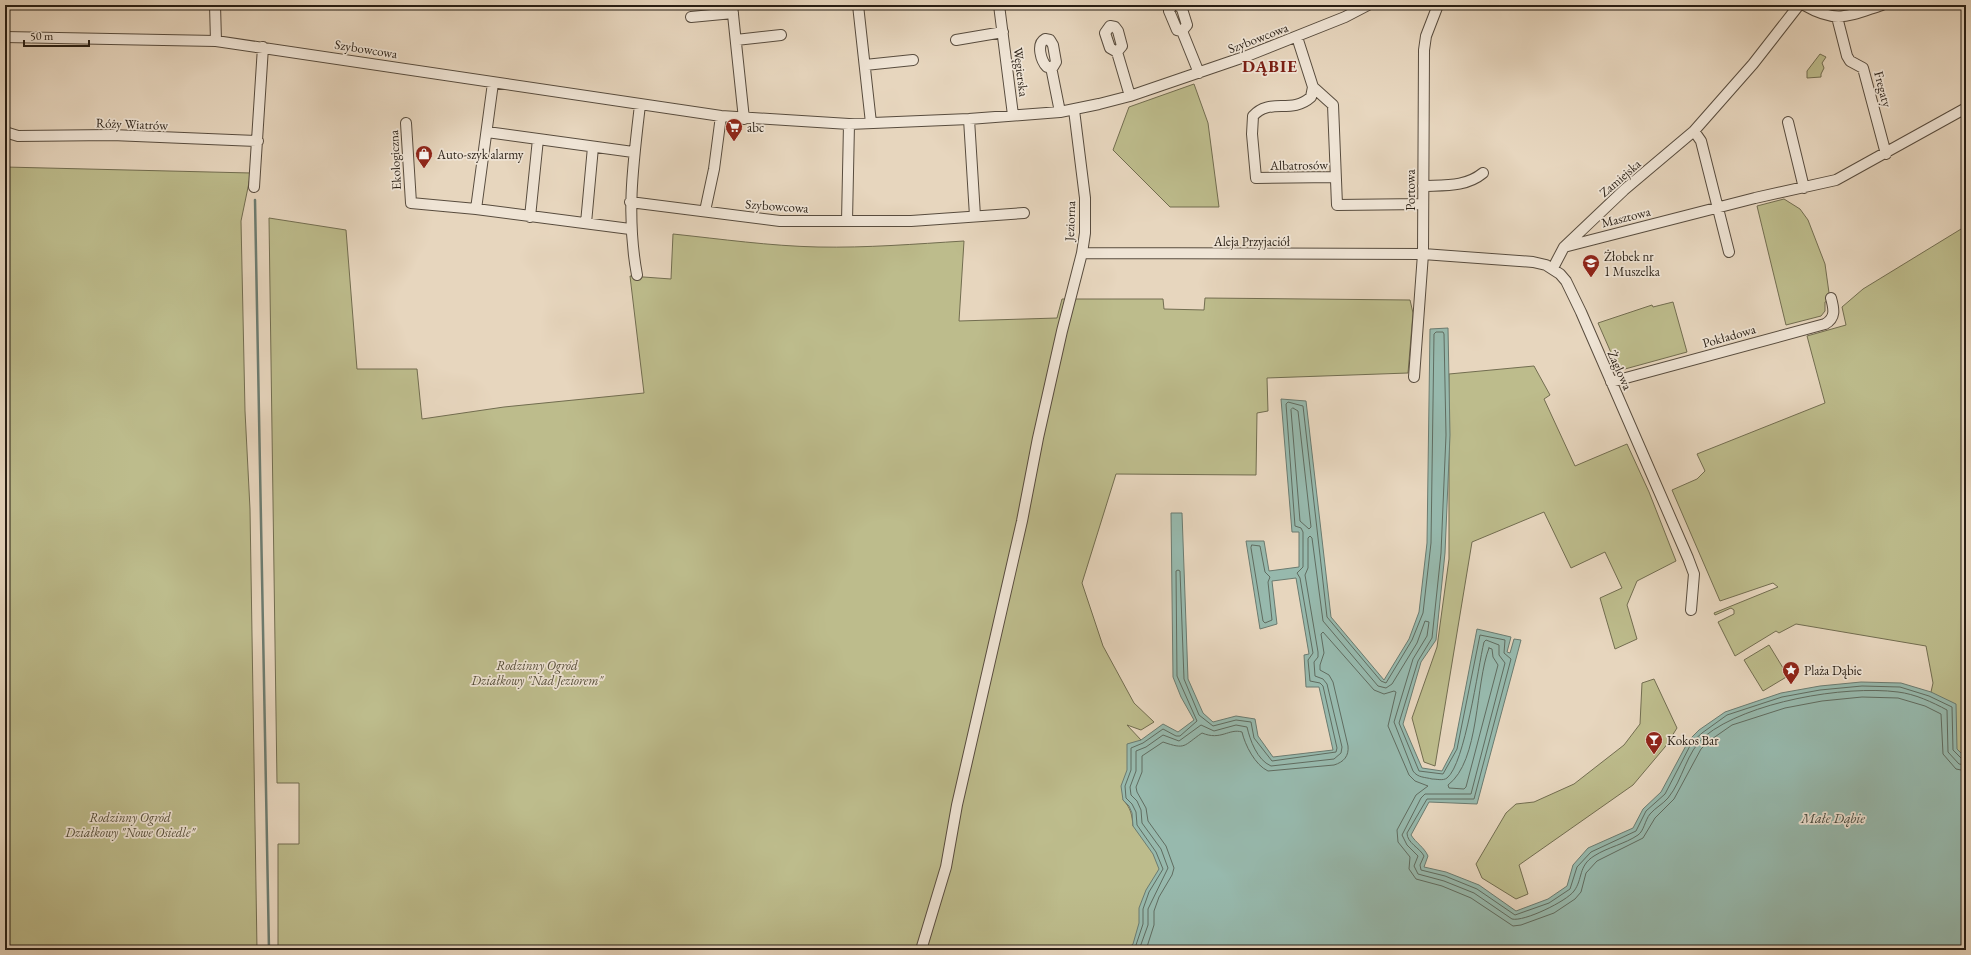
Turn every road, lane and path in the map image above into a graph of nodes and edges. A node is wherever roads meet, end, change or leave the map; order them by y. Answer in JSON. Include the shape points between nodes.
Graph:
{"nodes":[{"id":1,"x":215,"y":5,"type":"edge"},
{"id":2,"x":858,"y":5,"type":"edge"},
{"id":3,"x":999,"y":5,"type":"edge"},
{"id":4,"x":1172,"y":5,"type":"edge"},
{"id":5,"x":1178,"y":5,"type":"edge"},
{"id":6,"x":1368,"y":5,"type":"edge"},
{"id":7,"x":1438,"y":5,"type":"edge"},
{"id":8,"x":1799,"y":5,"type":"edge"},
{"id":9,"x":1804,"y":5,"type":"edge"},
{"id":10,"x":1882,"y":5,"type":"edge"},
{"id":11,"x":733,"y":9,"type":"edge"},
{"id":12,"x":691,"y":17,"type":"dead end"},
{"id":13,"x":1837,"y":17,"type":"junction"},
{"id":14,"x":1182,"y":31,"type":"junction"},
{"id":15,"x":1003,"y":32,"type":"junction"},
{"id":16,"x":781,"y":35,"type":"dead end"},
{"id":17,"x":5,"y":37,"type":"edge"},
{"id":18,"x":1297,"y":37,"type":"junction"},
{"id":19,"x":736,"y":40,"type":"junction"},
{"id":20,"x":956,"y":40,"type":"dead end"},
{"id":21,"x":216,"y":41,"type":"junction"},
{"id":22,"x":263,"y":47,"type":"junction"},
{"id":23,"x":1117,"y":52,"type":"dead end"},
{"id":24,"x":913,"y":60,"type":"dead end"},
{"id":25,"x":865,"y":65,"type":"junction"},
{"id":26,"x":1051,"y":67,"type":"dead end"},
{"id":27,"x":1199,"y":74,"type":"junction"},
{"id":28,"x":493,"y":83,"type":"junction"},
{"id":29,"x":1313,"y":87,"type":"junction"},
{"id":30,"x":1130,"y":96,"type":"junction"},
{"id":31,"x":640,"y":105,"type":"junction"},
{"id":32,"x":1966,"y":108,"type":"edge"},
{"id":33,"x":1074,"y":110,"type":"junction"},
{"id":34,"x":1060,"y":112,"type":"junction"},
{"id":35,"x":1014,"y":115,"type":"junction"},
{"id":36,"x":721,"y":116,"type":"junction"},
{"id":37,"x":744,"y":119,"type":"junction"},
{"id":38,"x":969,"y":119,"type":"junction"},
{"id":39,"x":1788,"y":122,"type":"dead end"},
{"id":40,"x":406,"y":123,"type":"dead end"},
{"id":41,"x":871,"y":123,"type":"junction"},
{"id":42,"x":849,"y":124,"type":"junction"},
{"id":43,"x":1694,"y":131,"type":"junction"},
{"id":44,"x":5,"y":132,"type":"edge"},
{"id":45,"x":487,"y":132,"type":"junction"},
{"id":46,"x":538,"y":139,"type":"junction"},
{"id":47,"x":258,"y":141,"type":"junction"},
{"id":48,"x":593,"y":147,"type":"junction"},
{"id":49,"x":633,"y":152,"type":"junction"},
{"id":50,"x":1886,"y":154,"type":"junction"},
{"id":51,"x":1483,"y":173,"type":"dead end"},
{"id":52,"x":1335,"y":177,"type":"junction"},
{"id":53,"x":1423,"y":186,"type":"junction"},
{"id":54,"x":254,"y":187,"type":"dead end"},
{"id":55,"x":1804,"y":188,"type":"junction"},
{"id":56,"x":630,"y":202,"type":"junction"},
{"id":57,"x":1423,"y":204,"type":"junction"},
{"id":58,"x":1718,"y":208,"type":"junction"},
{"id":59,"x":476,"y":209,"type":"junction"},
{"id":60,"x":705,"y":211,"type":"junction"},
{"id":61,"x":1024,"y":214,"type":"dead end"},
{"id":62,"x":975,"y":216,"type":"junction"},
{"id":63,"x":530,"y":217,"type":"junction"},
{"id":64,"x":847,"y":221,"type":"junction"},
{"id":65,"x":586,"y":223,"type":"junction"},
{"id":66,"x":630,"y":229,"type":"junction"},
{"id":67,"x":1564,"y":247,"type":"junction"},
{"id":68,"x":1729,"y":252,"type":"dead end"},
{"id":69,"x":1082,"y":253,"type":"junction"},
{"id":70,"x":1423,"y":254,"type":"junction"},
{"id":71,"x":1553,"y":268,"type":"junction"},
{"id":72,"x":637,"y":275,"type":"dead end"},
{"id":73,"x":1831,"y":298,"type":"dead end"},
{"id":74,"x":1414,"y":377,"type":"dead end"},
{"id":75,"x":1611,"y":382,"type":"junction"},
{"id":76,"x":1691,"y":610,"type":"dead end"},
{"id":77,"x":921,"y":950,"type":"edge"}],
"edges":[{"from":1,"to":21,"type":"street"},
{"from":2,"to":25,"type":"street"},
{"from":3,"to":15,"type":"street","name":"Węgierska"},
{"from":4,"to":14,"type":"street","via":[[1169,11],[1175,28]]},
{"from":5,"to":14,"type":"street","via":[[1182,9],[1187,25]]},
{"from":6,"to":18,"type":"street","name":"Szybowcowa"},
{"from":7,"to":53,"type":"street","name":"Portowa","via":[[1426,36],[1424,50]]},
{"from":8,"to":43,"type":"street","name":"Zamiejska","via":[[1761,54]]},
{"from":9,"to":13,"type":"street","via":[[1819,13]]},
{"from":10,"to":13,"type":"street","via":[[1849,16]]},
{"from":11,"to":12,"type":"street"},
{"from":11,"to":19,"type":"street"},
{"from":13,"to":50,"type":"street","name":"Fregaty","via":[[1847,56],[1850,61],[1864,68]]},
{"from":14,"to":27,"type":"street"},
{"from":15,"to":20,"type":"street","name":"Węgierska"},
{"from":15,"to":35,"type":"street","name":"Węgierska"},
{"from":16,"to":19,"type":"street"},
{"from":17,"to":21,"type":"street","name":"Szybowcowa"},
{"from":18,"to":27,"type":"street","name":"Szybowcowa"},
{"from":18,"to":29,"type":"street"},
{"from":19,"to":37,"type":"street"},
{"from":21,"to":22,"type":"street","name":"Szybowcowa"},
{"from":22,"to":28,"type":"street","name":"Szybowcowa"},
{"from":22,"to":47,"type":"street"},
{"from":23,"to":30,"type":"street"},
{"from":24,"to":25,"type":"street"},
{"from":25,"to":41,"type":"street"},
{"from":26,"to":34,"type":"street"},
{"from":27,"to":30,"type":"street","name":"Szybowcowa"},
{"from":28,"to":31,"type":"street","name":"Szybowcowa"},
{"from":28,"to":45,"type":"street"},
{"from":29,"to":52,"type":"street","name":"Albatrosów","via":[[1334,105]]},
{"from":29,"to":52,"type":"street","name":"Albatrosów","via":[[1311,97],[1299,106],[1263,108],[1253,116],[1256,178]]},
{"from":30,"to":33,"type":"street","name":"Szybowcowa"},
{"from":31,"to":36,"type":"street","name":"Szybowcowa"},
{"from":31,"to":49,"type":"street"},
{"from":32,"to":50,"type":"street"},
{"from":33,"to":34,"type":"street","name":"Szybowcowa"},
{"from":33,"to":69,"type":"street","name":"Jeziorna","via":[[1085,198]]},
{"from":34,"to":35,"type":"street","name":"Szybowcowa"},
{"from":35,"to":38,"type":"street","name":"Szybowcowa"},
{"from":36,"to":37,"type":"street","name":"Szybowcowa"},
{"from":36,"to":60,"type":"street"},
{"from":37,"to":42,"type":"street","name":"Szybowcowa"},
{"from":38,"to":41,"type":"street","name":"Szybowcowa"},
{"from":38,"to":62,"type":"street"},
{"from":39,"to":55,"type":"street"},
{"from":40,"to":59,"type":"street","name":"Ekologiczna","via":[[410,203]]},
{"from":41,"to":42,"type":"street","name":"Szybowcowa"},
{"from":42,"to":64,"type":"street"},
{"from":43,"to":58,"type":"street","via":[[1700,141]]},
{"from":43,"to":67,"type":"street","name":"Zamiejska","via":[[1624,190]]},
{"from":44,"to":47,"type":"street","name":"Róży Wiatrów","via":[[18,136],[112,135]]},
{"from":45,"to":46,"type":"street"},
{"from":45,"to":59,"type":"street"},
{"from":46,"to":48,"type":"street"},
{"from":46,"to":63,"type":"street"},
{"from":47,"to":54,"type":"street"},
{"from":48,"to":49,"type":"street"},
{"from":48,"to":65,"type":"street"},
{"from":49,"to":56,"type":"street"},
{"from":50,"to":55,"type":"street","via":[[1836,180]]},
{"from":51,"to":53,"type":"street","via":[[1464,183]]},
{"from":52,"to":57,"type":"street","name":"Albatrosów","via":[[1337,205]]},
{"from":53,"to":57,"type":"street","name":"Portowa"},
{"from":55,"to":58,"type":"street","name":"Masztowa"},
{"from":56,"to":60,"type":"street","name":"Szybowcowa"},
{"from":56,"to":66,"type":"street"},
{"from":57,"to":70,"type":"street","name":"Portowa"},
{"from":58,"to":67,"type":"street","name":"Masztowa"},
{"from":58,"to":68,"type":"street"},
{"from":59,"to":63,"type":"street","name":"Ekologiczna"},
{"from":60,"to":64,"type":"street","name":"Szybowcowa","via":[[780,221]]},
{"from":61,"to":62,"type":"street","name":"Szybowcowa"},
{"from":62,"to":64,"type":"street","name":"Szybowcowa","via":[[911,221]]},
{"from":63,"to":65,"type":"street","name":"Ekologiczna"},
{"from":65,"to":66,"type":"street","name":"Ekologiczna"},
{"from":66,"to":72,"type":"street"},
{"from":67,"to":71,"type":"street"},
{"from":69,"to":70,"type":"street","name":"Aleja Przyjaciół"},
{"from":69,"to":77,"type":"street","name":"Jeziorna","via":[[1038,438],[1022,521],[957,805],[946,867]]},
{"from":70,"to":71,"type":"street","name":"Żaglowa","via":[[1533,262]]},
{"from":70,"to":74,"type":"street","name":"Portowa"},
{"from":71,"to":75,"type":"street","name":"Żaglowa","via":[[1566,281]]},
{"from":73,"to":75,"type":"street","name":"Pokładowa","via":[[1833,315],[1825,324]]},
{"from":75,"to":76,"type":"street","name":"Żaglowa","via":[[1694,574]]}]}
